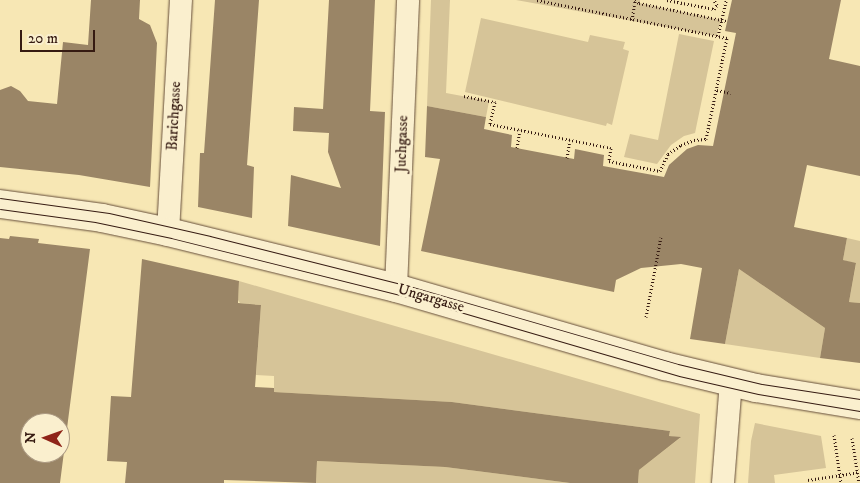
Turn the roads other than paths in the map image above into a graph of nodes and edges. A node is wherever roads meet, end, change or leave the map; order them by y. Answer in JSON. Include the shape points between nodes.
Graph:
{"nodes":[{"id":1,"x":180,"y":0,"type":"edge"},
{"id":2,"x":408,"y":0,"type":"edge"},
{"id":3,"x":0,"y":204,"type":"edge"},
{"id":4,"x":168,"y":232,"type":"junction"},
{"id":5,"x":396,"y":288,"type":"junction"},
{"id":6,"x":731,"y":382,"type":"junction"},
{"id":7,"x":860,"y":405,"type":"edge"},
{"id":8,"x":723,"y":483,"type":"edge"}],
"edges":[{"from":1,"to":4,"type":"street","name":"Barichgasse"},
{"from":2,"to":5,"type":"street","name":"Juchgasse"},
{"from":3,"to":4,"type":"main road","name":"Ungargasse","via":[[102,218]]},
{"from":4,"to":5,"type":"main road","name":"Ungargasse"},
{"from":5,"to":6,"type":"main road","name":"Ungargasse"},
{"from":6,"to":7,"type":"main road","name":"Ungargasse"},
{"from":6,"to":8,"type":"street"}]}
